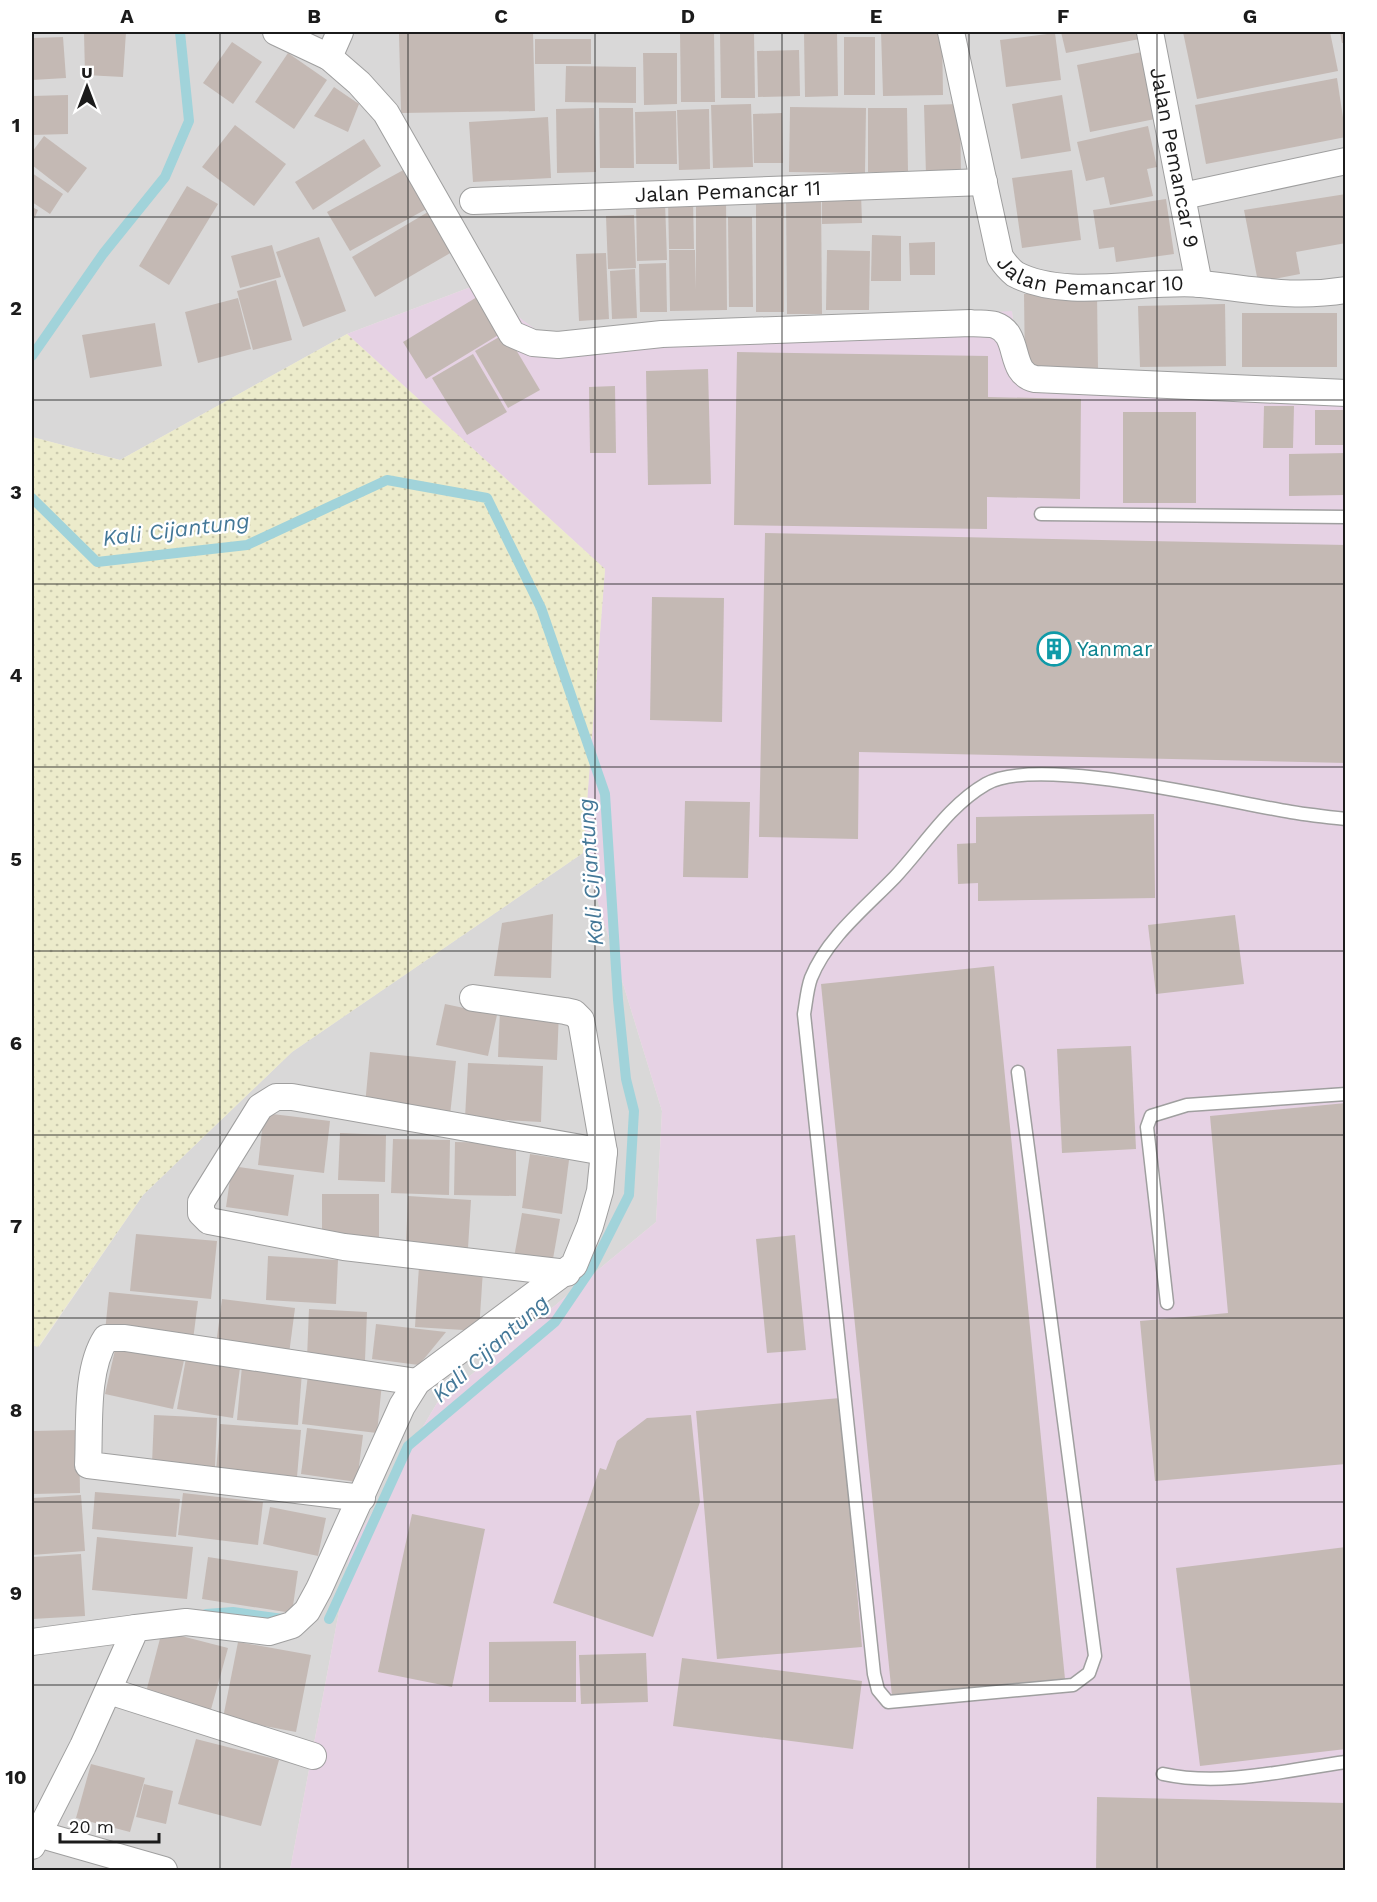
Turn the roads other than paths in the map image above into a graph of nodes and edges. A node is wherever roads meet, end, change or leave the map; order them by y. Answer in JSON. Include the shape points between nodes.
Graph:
{"nodes":[{"id":1,"x":276,"y":32,"type":"edge"},
{"id":2,"x":340,"y":32,"type":"edge"},
{"id":3,"x":951,"y":32,"type":"edge"},
{"id":4,"x":1150,"y":32,"type":"edge"},
{"id":5,"x":329,"y":57,"type":"junction"},
{"id":6,"x":1346,"y":161,"type":"edge"},
{"id":7,"x":984,"y":182,"type":"junction"},
{"id":8,"x":1183,"y":196,"type":"junction"},
{"id":9,"x":473,"y":201,"type":"dead end"},
{"id":10,"x":1199,"y":284,"type":"junction"},
{"id":11,"x":1346,"y":290,"type":"edge"},
{"id":12,"x":1346,"y":393,"type":"edge"},
{"id":13,"x":1041,"y":514,"type":"dead end"},
{"id":14,"x":1346,"y":518,"type":"edge"},
{"id":15,"x":1346,"y":819,"type":"edge"},
{"id":16,"x":472,"y":998,"type":"dead end"},
{"id":17,"x":1018,"y":1072,"type":"dead end"},
{"id":18,"x":1346,"y":1094,"type":"edge"},
{"id":19,"x":604,"y":1152,"type":"junction"},
{"id":20,"x":567,"y":1274,"type":"junction"},
{"id":21,"x":1167,"y":1303,"type":"dead end"},
{"id":22,"x":417,"y":1382,"type":"junction"},
{"id":23,"x":362,"y":1498,"type":"junction"},
{"id":24,"x":136,"y":1628,"type":"junction"},
{"id":25,"x":32,"y":1642,"type":"edge"},
{"id":26,"x":109,"y":1691,"type":"junction"},
{"id":27,"x":313,"y":1756,"type":"dead end"},
{"id":28,"x":1346,"y":1762,"type":"edge"},
{"id":29,"x":1162,"y":1774,"type":"dead end"},
{"id":30,"x":35,"y":1840,"type":"edge"},
{"id":31,"x":164,"y":1870,"type":"edge"}],
"edges":[{"from":1,"to":5,"type":"street"},
{"from":2,"to":5,"type":"street"},
{"from":3,"to":7,"type":"street","name":"Jalan Pemancar 10"},
{"from":4,"to":8,"type":"street","name":"Jalan Pemancar 9"},
{"from":5,"to":12,"type":"street","via":[[386,113],[512,334],[533,343],[558,345],[662,334],[971,323],[996,326],[1009,335],[1019,369],[1025,377],[1035,379]]},
{"from":6,"to":8,"type":"street"},
{"from":7,"to":9,"type":"street","name":"Jalan Pemancar 11"},
{"from":7,"to":10,"type":"street","name":"Jalan Pemancar 10","via":[[1000,257],[1014,273],[1054,285]]},
{"from":8,"to":10,"type":"street","name":"Jalan Pemancar 9"},
{"from":10,"to":11,"type":"street","name":"Jalan Pemancar 10","via":[[1276,294]]},
{"from":13,"to":14,"type":"lane"},
{"from":15,"to":17,"type":"lane","via":[[1148,785],[1056,775],[1016,775],[988,782],[956,804],[914,856],[831,943],[810,979],[804,1014],[874,1674],[888,1702],[1073,1685],[1089,1673],[1095,1656]]},
{"from":16,"to":19,"type":"street","via":[[578,1016],[584,1028]]},
{"from":18,"to":21,"type":"lane","via":[[1187,1105],[1150,1116],[1147,1127]]},
{"from":19,"to":20,"type":"street","via":[[600,1191],[590,1226]]},
{"from":19,"to":20,"type":"street","via":[[276,1097],[260,1107],[201,1202],[201,1213],[209,1221],[344,1247]]},
{"from":20,"to":22,"type":"street"},
{"from":22,"to":23,"type":"street","via":[[402,1406]]},
{"from":22,"to":23,"type":"street","via":[[125,1338],[106,1338],[98,1350],[93,1367],[88,1465]]},
{"from":23,"to":24,"type":"street","via":[[307,1611],[292,1625],[268,1632],[186,1622]]},
{"from":24,"to":25,"type":"street"},
{"from":24,"to":26,"type":"street"},
{"from":26,"to":27,"type":"street"},
{"from":26,"to":30,"type":"street"},
{"from":28,"to":29,"type":"lane","via":[[1200,1780]]},
{"from":30,"to":31,"type":"street"}]}
